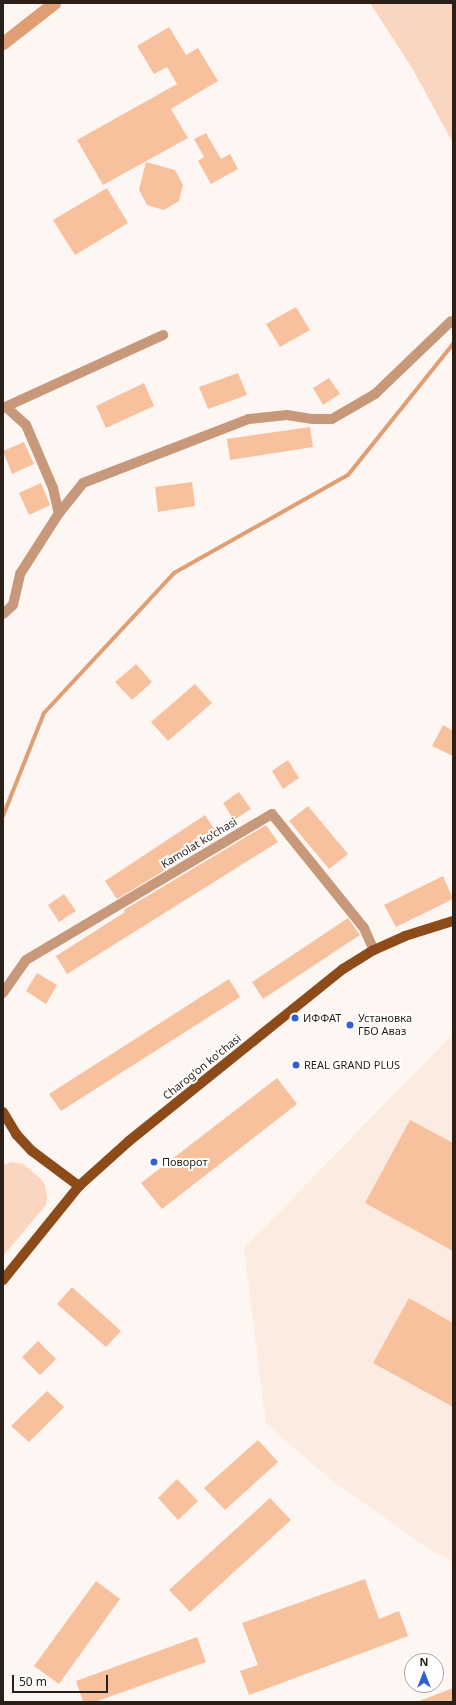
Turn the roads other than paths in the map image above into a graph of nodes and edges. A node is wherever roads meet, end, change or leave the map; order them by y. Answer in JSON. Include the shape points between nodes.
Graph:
{"nodes":[{"id":1,"x":451,"y":321,"type":"dead end"},
{"id":2,"x":163,"y":335,"type":"dead end"},
{"id":3,"x":5,"y":408,"type":"edge"},
{"id":4,"x":59,"y":513,"type":"junction"},
{"id":5,"x":3,"y":614,"type":"edge"},
{"id":6,"x":453,"y":921,"type":"edge"},
{"id":7,"x":374,"y":950,"type":"junction"},
{"id":8,"x":3,"y":993,"type":"edge"},
{"id":9,"x":3,"y":1112,"type":"edge"},
{"id":10,"x":79,"y":1186,"type":"junction"},
{"id":11,"x":3,"y":1280,"type":"edge"}],
"edges":[{"from":1,"to":4,"type":"street","via":[[374,394],[332,419],[288,415],[249,419],[83,483]]},
{"from":2,"to":3,"type":"street"},
{"from":3,"to":4,"type":"street","via":[[26,425],[53,488]]},
{"from":4,"to":5,"type":"street","via":[[20,574],[13,605]]},
{"from":6,"to":7,"type":"main road","name":"Charog'on ko'chasi","via":[[405,936]]},
{"from":7,"to":8,"type":"street","name":"Kamolat ko'chasi","via":[[364,928],[272,814],[26,960]]},
{"from":7,"to":10,"type":"main road","name":"Charog'on ko'chasi","via":[[343,969],[318,989],[129,1141]]},
{"from":9,"to":10,"type":"main road","via":[[16,1134],[32,1151]]},
{"from":10,"to":11,"type":"main road","name":"Charog'on ko'chasi"}]}
